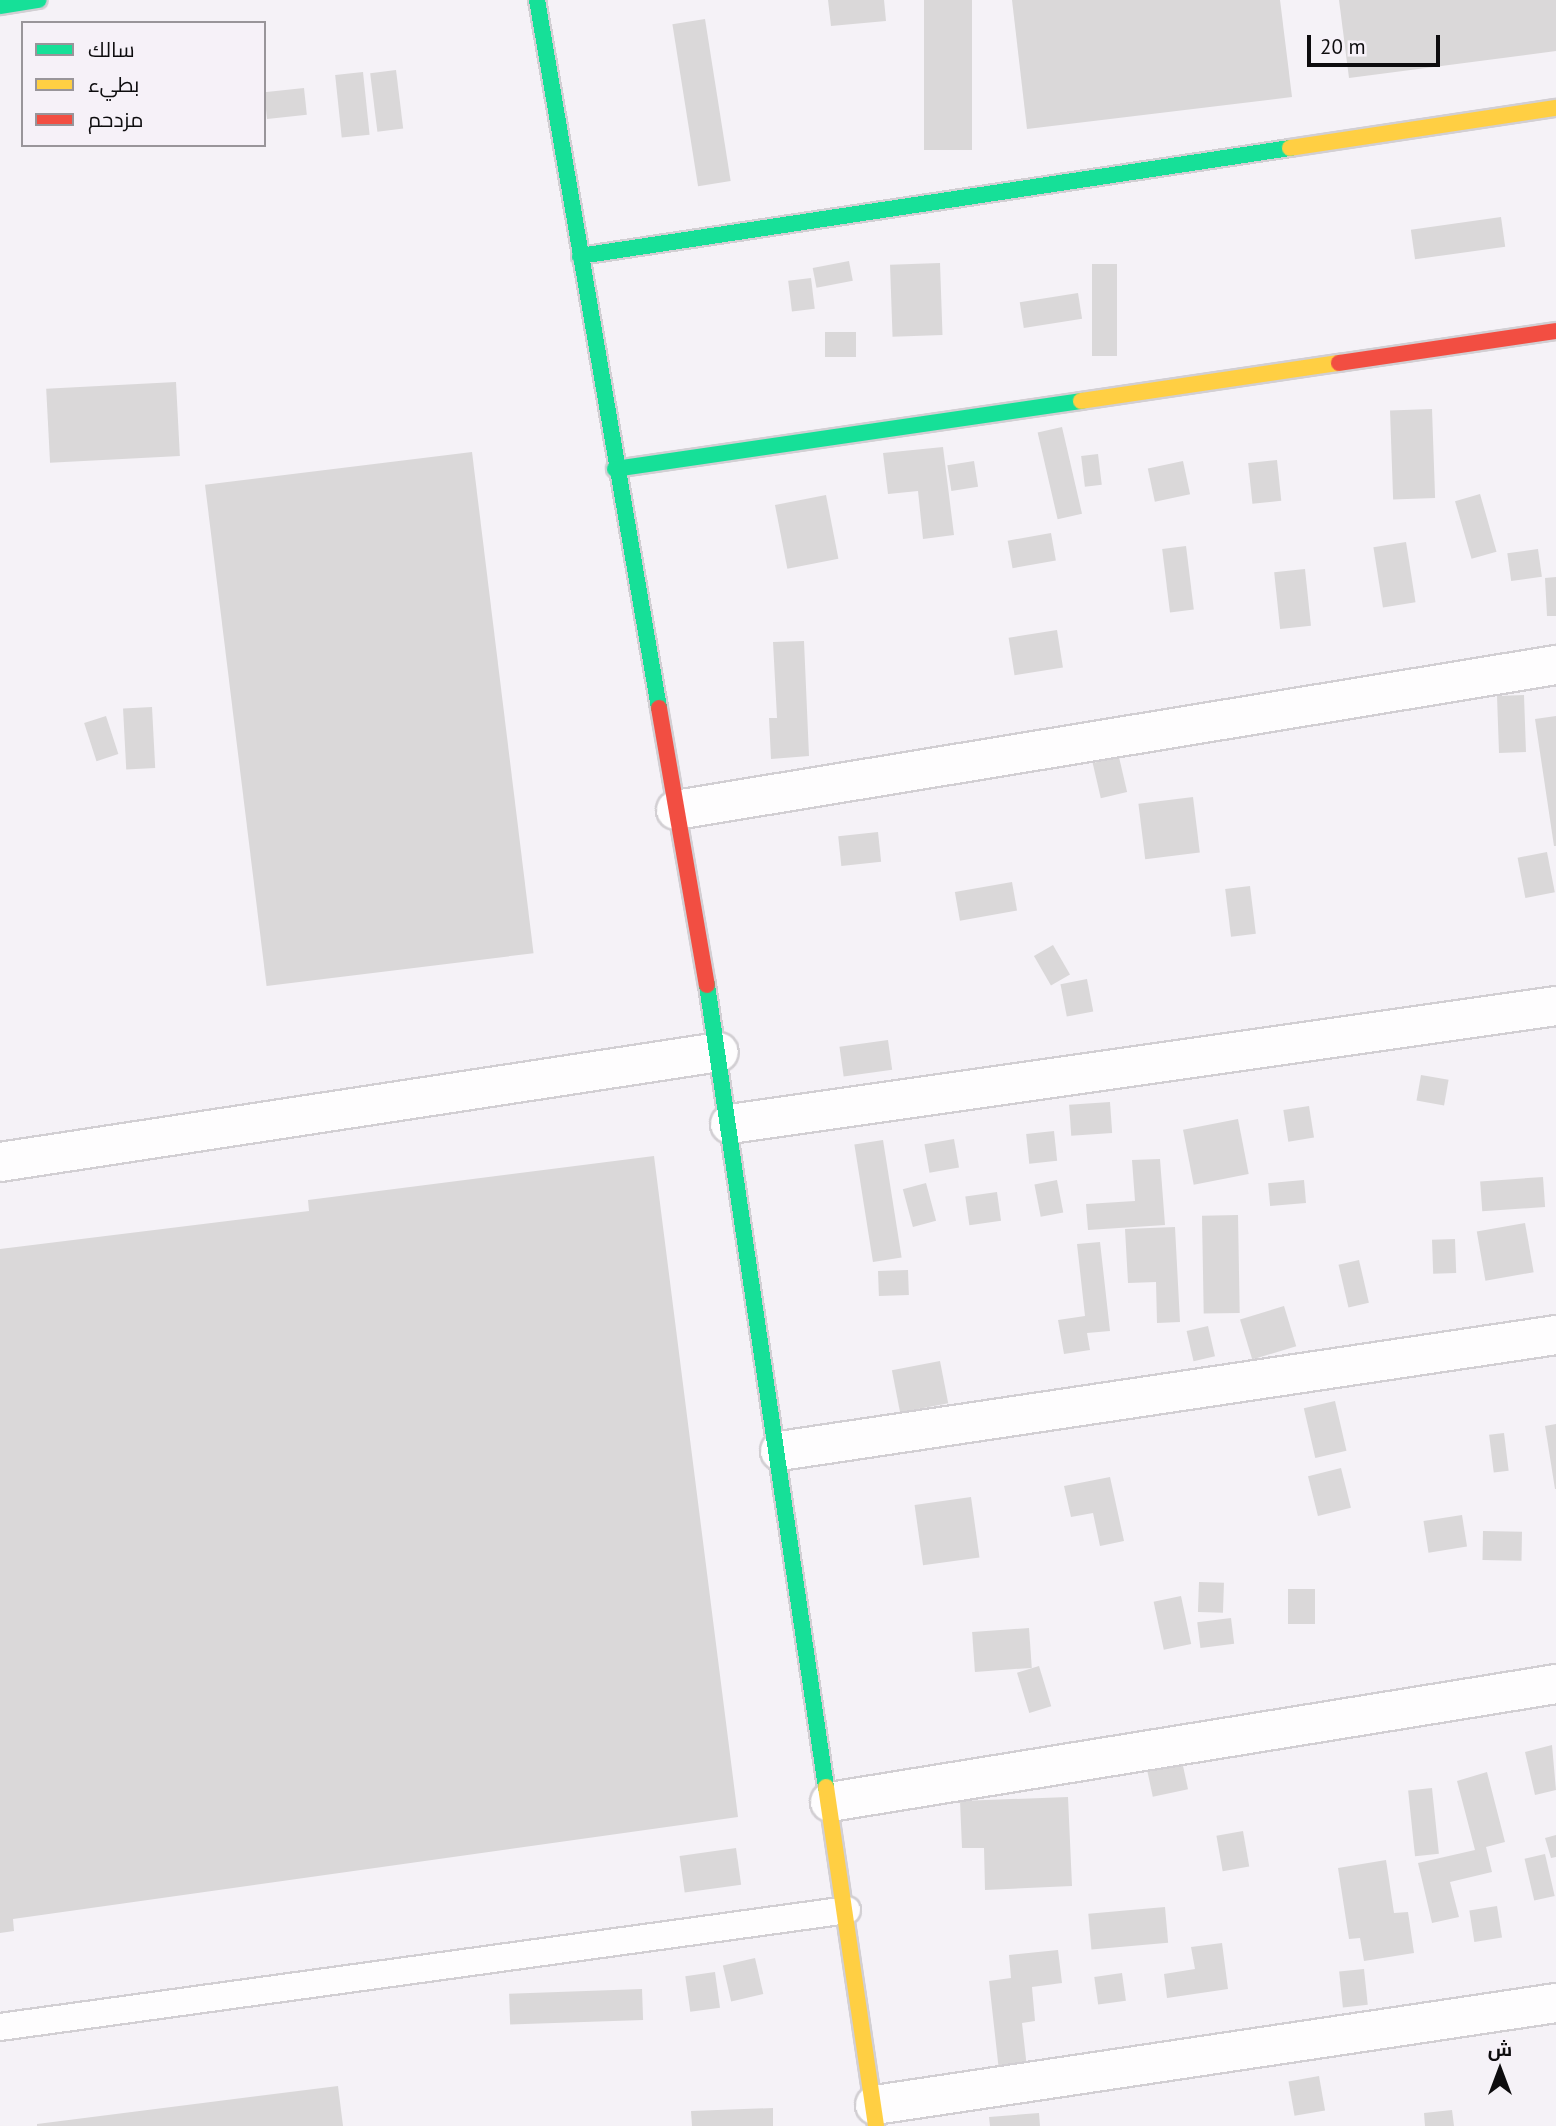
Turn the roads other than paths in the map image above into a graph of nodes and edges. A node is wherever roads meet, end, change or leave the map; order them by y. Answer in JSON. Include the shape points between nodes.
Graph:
{"nodes":[{"id":1,"x":39,"y":0,"type":"edge"},
{"id":2,"x":537,"y":0,"type":"edge"},
{"id":3,"x":0,"y":6,"type":"edge"},
{"id":4,"x":1556,"y":108,"type":"edge"},
{"id":5,"x":580,"y":256,"type":"junction"},
{"id":6,"x":1556,"y":331,"type":"edge"},
{"id":7,"x":615,"y":469,"type":"junction"},
{"id":8,"x":1556,"y":665,"type":"edge"},
{"id":9,"x":676,"y":810,"type":"junction"},
{"id":10,"x":1556,"y":1006,"type":"edge"},
{"id":11,"x":719,"y":1052,"type":"junction"},
{"id":12,"x":730,"y":1124,"type":"junction"},
{"id":13,"x":0,"y":1163,"type":"edge"},
{"id":14,"x":1556,"y":1335,"type":"edge"},
{"id":15,"x":780,"y":1451,"type":"junction"},
{"id":16,"x":1556,"y":1684,"type":"edge"},
{"id":17,"x":830,"y":1802,"type":"junction"},
{"id":18,"x":847,"y":1910,"type":"junction"},
{"id":19,"x":1556,"y":2003,"type":"edge"},
{"id":20,"x":0,"y":2027,"type":"edge"},
{"id":21,"x":875,"y":2116,"type":"edge"}],
"edges":[{"from":1,"to":3,"type":"street"},
{"from":2,"to":5,"type":"street"},
{"from":4,"to":5,"type":"street"},
{"from":5,"to":7,"type":"street"},
{"from":6,"to":7,"type":"street"},
{"from":7,"to":9,"type":"street"},
{"from":8,"to":9,"type":"street"},
{"from":9,"to":11,"type":"street"},
{"from":10,"to":12,"type":"street"},
{"from":11,"to":12,"type":"street"},
{"from":11,"to":13,"type":"street"},
{"from":12,"to":15,"type":"street"},
{"from":14,"to":15,"type":"street"},
{"from":15,"to":17,"type":"street"},
{"from":16,"to":17,"type":"street"},
{"from":17,"to":18,"type":"street"},
{"from":18,"to":20,"type":"lane"},
{"from":18,"to":21,"type":"street"},
{"from":19,"to":21,"type":"street"}]}
